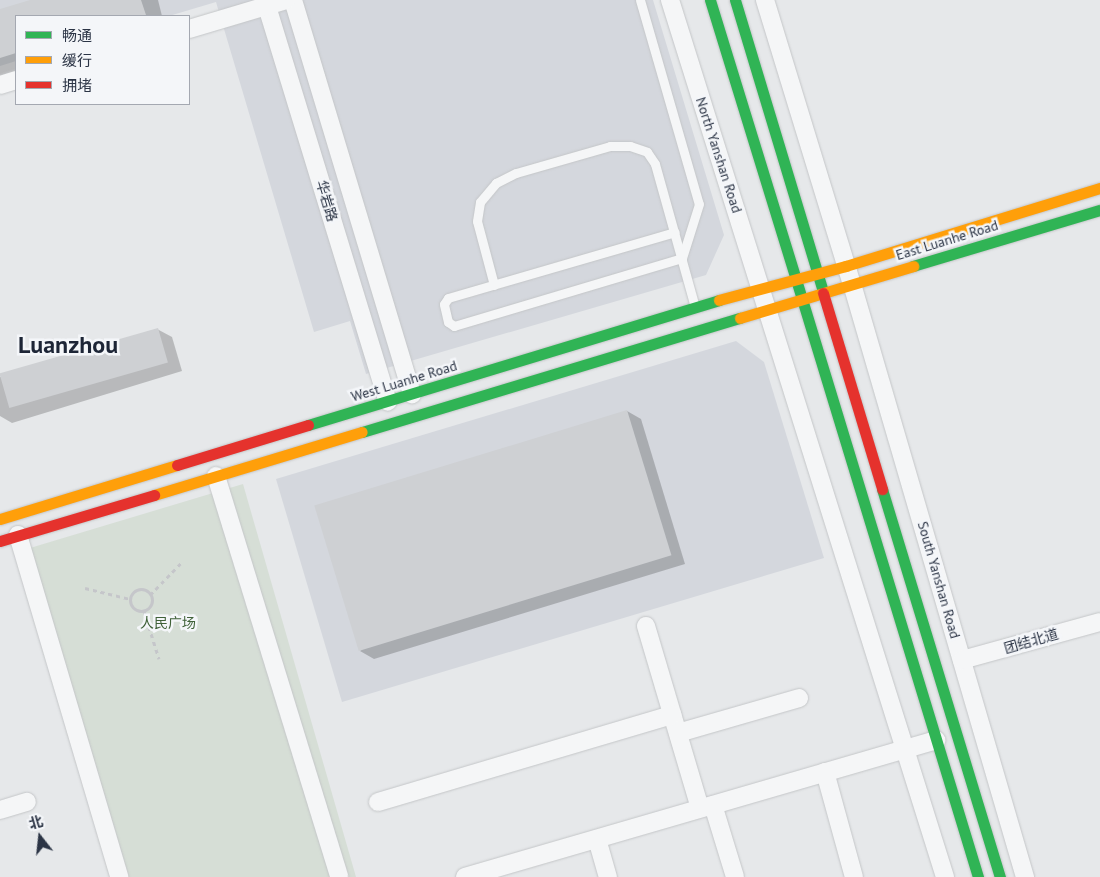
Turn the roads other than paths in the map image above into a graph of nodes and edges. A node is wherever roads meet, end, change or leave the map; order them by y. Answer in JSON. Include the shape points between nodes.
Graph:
{"nodes":[{"id":1,"x":286,"y":0,"type":"edge"},
{"id":2,"x":293,"y":0,"type":"edge"},
{"id":3,"x":640,"y":0,"type":"edge"},
{"id":4,"x":670,"y":0,"type":"edge"},
{"id":5,"x":710,"y":0,"type":"edge"},
{"id":6,"x":735,"y":0,"type":"edge"},
{"id":7,"x":765,"y":0,"type":"edge"},
{"id":8,"x":266,"y":3,"type":"edge"},
{"id":9,"x":190,"y":29,"type":"edge"},
{"id":10,"x":15,"y":80,"type":"edge"},
{"id":11,"x":0,"y":85,"type":"edge"},
{"id":12,"x":1100,"y":188,"type":"edge"},
{"id":13,"x":1100,"y":210,"type":"edge"},
{"id":14,"x":675,"y":232,"type":"junction"},
{"id":15,"x":682,"y":258,"type":"junction"},
{"id":16,"x":846,"y":266,"type":"junction"},
{"id":17,"x":818,"y":273,"type":"junction"},
{"id":18,"x":796,"y":280,"type":"junction"},
{"id":19,"x":852,"y":284,"type":"junction"},
{"id":20,"x":494,"y":285,"type":"junction"},
{"id":21,"x":761,"y":288,"type":"junction"},
{"id":22,"x":823,"y":294,"type":"junction"},
{"id":23,"x":802,"y":299,"type":"junction"},
{"id":24,"x":695,"y":307,"type":"junction"},
{"id":25,"x":767,"y":311,"type":"junction"},
{"id":26,"x":412,"y":394,"type":"junction"},
{"id":27,"x":388,"y":402,"type":"junction"},
{"id":28,"x":216,"y":476,"type":"junction"},
{"id":29,"x":0,"y":519,"type":"edge"},
{"id":30,"x":18,"y":535,"type":"junction"},
{"id":31,"x":0,"y":541,"type":"edge"},
{"id":32,"x":1100,"y":622,"type":"edge"},
{"id":33,"x":646,"y":626,"type":"dead end"},
{"id":34,"x":962,"y":660,"type":"junction"},
{"id":35,"x":799,"y":698,"type":"dead end"},
{"id":36,"x":672,"y":715,"type":"junction"},
{"id":37,"x":678,"y":733,"type":"junction"},
{"id":38,"x":936,"y":740,"type":"junction"},
{"id":39,"x":905,"y":748,"type":"junction"},
{"id":40,"x":825,"y":772,"type":"junction"},
{"id":41,"x":27,"y":802,"type":"dead end"},
{"id":42,"x":378,"y":802,"type":"dead end"},
{"id":43,"x":707,"y":806,"type":"junction"},
{"id":44,"x":0,"y":810,"type":"edge"},
{"id":45,"x":597,"y":839,"type":"junction"},
{"id":46,"x":119,"y":877,"type":"edge"},
{"id":47,"x":339,"y":877,"type":"edge"},
{"id":48,"x":465,"y":877,"type":"edge"},
{"id":49,"x":608,"y":877,"type":"edge"},
{"id":50,"x":734,"y":877,"type":"edge"},
{"id":51,"x":854,"y":877,"type":"edge"},
{"id":52,"x":945,"y":877,"type":"edge"},
{"id":53,"x":978,"y":877,"type":"edge"},
{"id":54,"x":1000,"y":877,"type":"edge"},
{"id":55,"x":1025,"y":877,"type":"edge"}],
"edges":[{"from":1,"to":8,"type":"street"},
{"from":2,"to":26,"type":"street","name":"华岩路"},
{"from":3,"to":15,"type":"lane","via":[[699,204]]},
{"from":4,"to":21,"type":"street","name":"North Yanshan Road"},
{"from":5,"to":18,"type":"main road"},
{"from":6,"to":17,"type":"main road"},
{"from":7,"to":16,"type":"street"},
{"from":8,"to":9,"type":"street"},
{"from":8,"to":27,"type":"street","name":"华岩路"},
{"from":10,"to":11,"type":"street"},
{"from":12,"to":16,"type":"main road","name":"East Luanhe Road"},
{"from":13,"to":19,"type":"main road","name":"East Luanhe Road"},
{"from":14,"to":15,"type":"lane"},
{"from":14,"to":20,"type":"lane"},
{"from":14,"to":20,"type":"lane","via":[[655,164],[647,152],[630,146],[610,146],[516,173],[496,183],[480,202],[477,221]]},
{"from":15,"to":20,"type":"lane","via":[[454,326],[448,322],[444,304],[448,298]]},
{"from":15,"to":24,"type":"lane"},
{"from":16,"to":17,"type":"main road","name":"East Luanhe Road"},
{"from":16,"to":19,"type":"street"},
{"from":17,"to":18,"type":"main road","name":"West Luanhe Road"},
{"from":17,"to":22,"type":"main road"},
{"from":18,"to":21,"type":"main road","name":"West Luanhe Road"},
{"from":18,"to":23,"type":"main road"},
{"from":19,"to":22,"type":"main road","name":"East Luanhe Road"},
{"from":19,"to":34,"type":"street","name":"South Yanshan Road"},
{"from":21,"to":24,"type":"main road","name":"West Luanhe Road"},
{"from":21,"to":25,"type":"street","name":"North Yanshan Road"},
{"from":22,"to":23,"type":"main road","name":"East Luanhe Road"},
{"from":22,"to":54,"type":"main road","name":"South Yanshan Road"},
{"from":23,"to":25,"type":"main road"},
{"from":23,"to":38,"type":"main road"},
{"from":24,"to":26,"type":"main road","name":"West Luanhe Road"},
{"from":25,"to":28,"type":"main road"},
{"from":25,"to":39,"type":"street"},
{"from":26,"to":27,"type":"main road","name":"West Luanhe Road"},
{"from":27,"to":29,"type":"main road","name":"West Luanhe Road"},
{"from":28,"to":30,"type":"main road"},
{"from":28,"to":47,"type":"street"},
{"from":30,"to":31,"type":"main road"},
{"from":30,"to":46,"type":"street"},
{"from":32,"to":34,"type":"street","name":"团结北道"},
{"from":33,"to":36,"type":"street"},
{"from":34,"to":55,"type":"street","name":"South Yanshan Road"},
{"from":35,"to":37,"type":"street"},
{"from":36,"to":37,"type":"street"},
{"from":36,"to":42,"type":"street"},
{"from":37,"to":43,"type":"street"},
{"from":38,"to":39,"type":"street"},
{"from":38,"to":53,"type":"main road"},
{"from":39,"to":40,"type":"street"},
{"from":39,"to":52,"type":"street"},
{"from":40,"to":43,"type":"street"},
{"from":40,"to":51,"type":"street"},
{"from":41,"to":44,"type":"street"},
{"from":43,"to":45,"type":"street"},
{"from":43,"to":50,"type":"street"},
{"from":45,"to":48,"type":"street"},
{"from":45,"to":49,"type":"street"}]}
